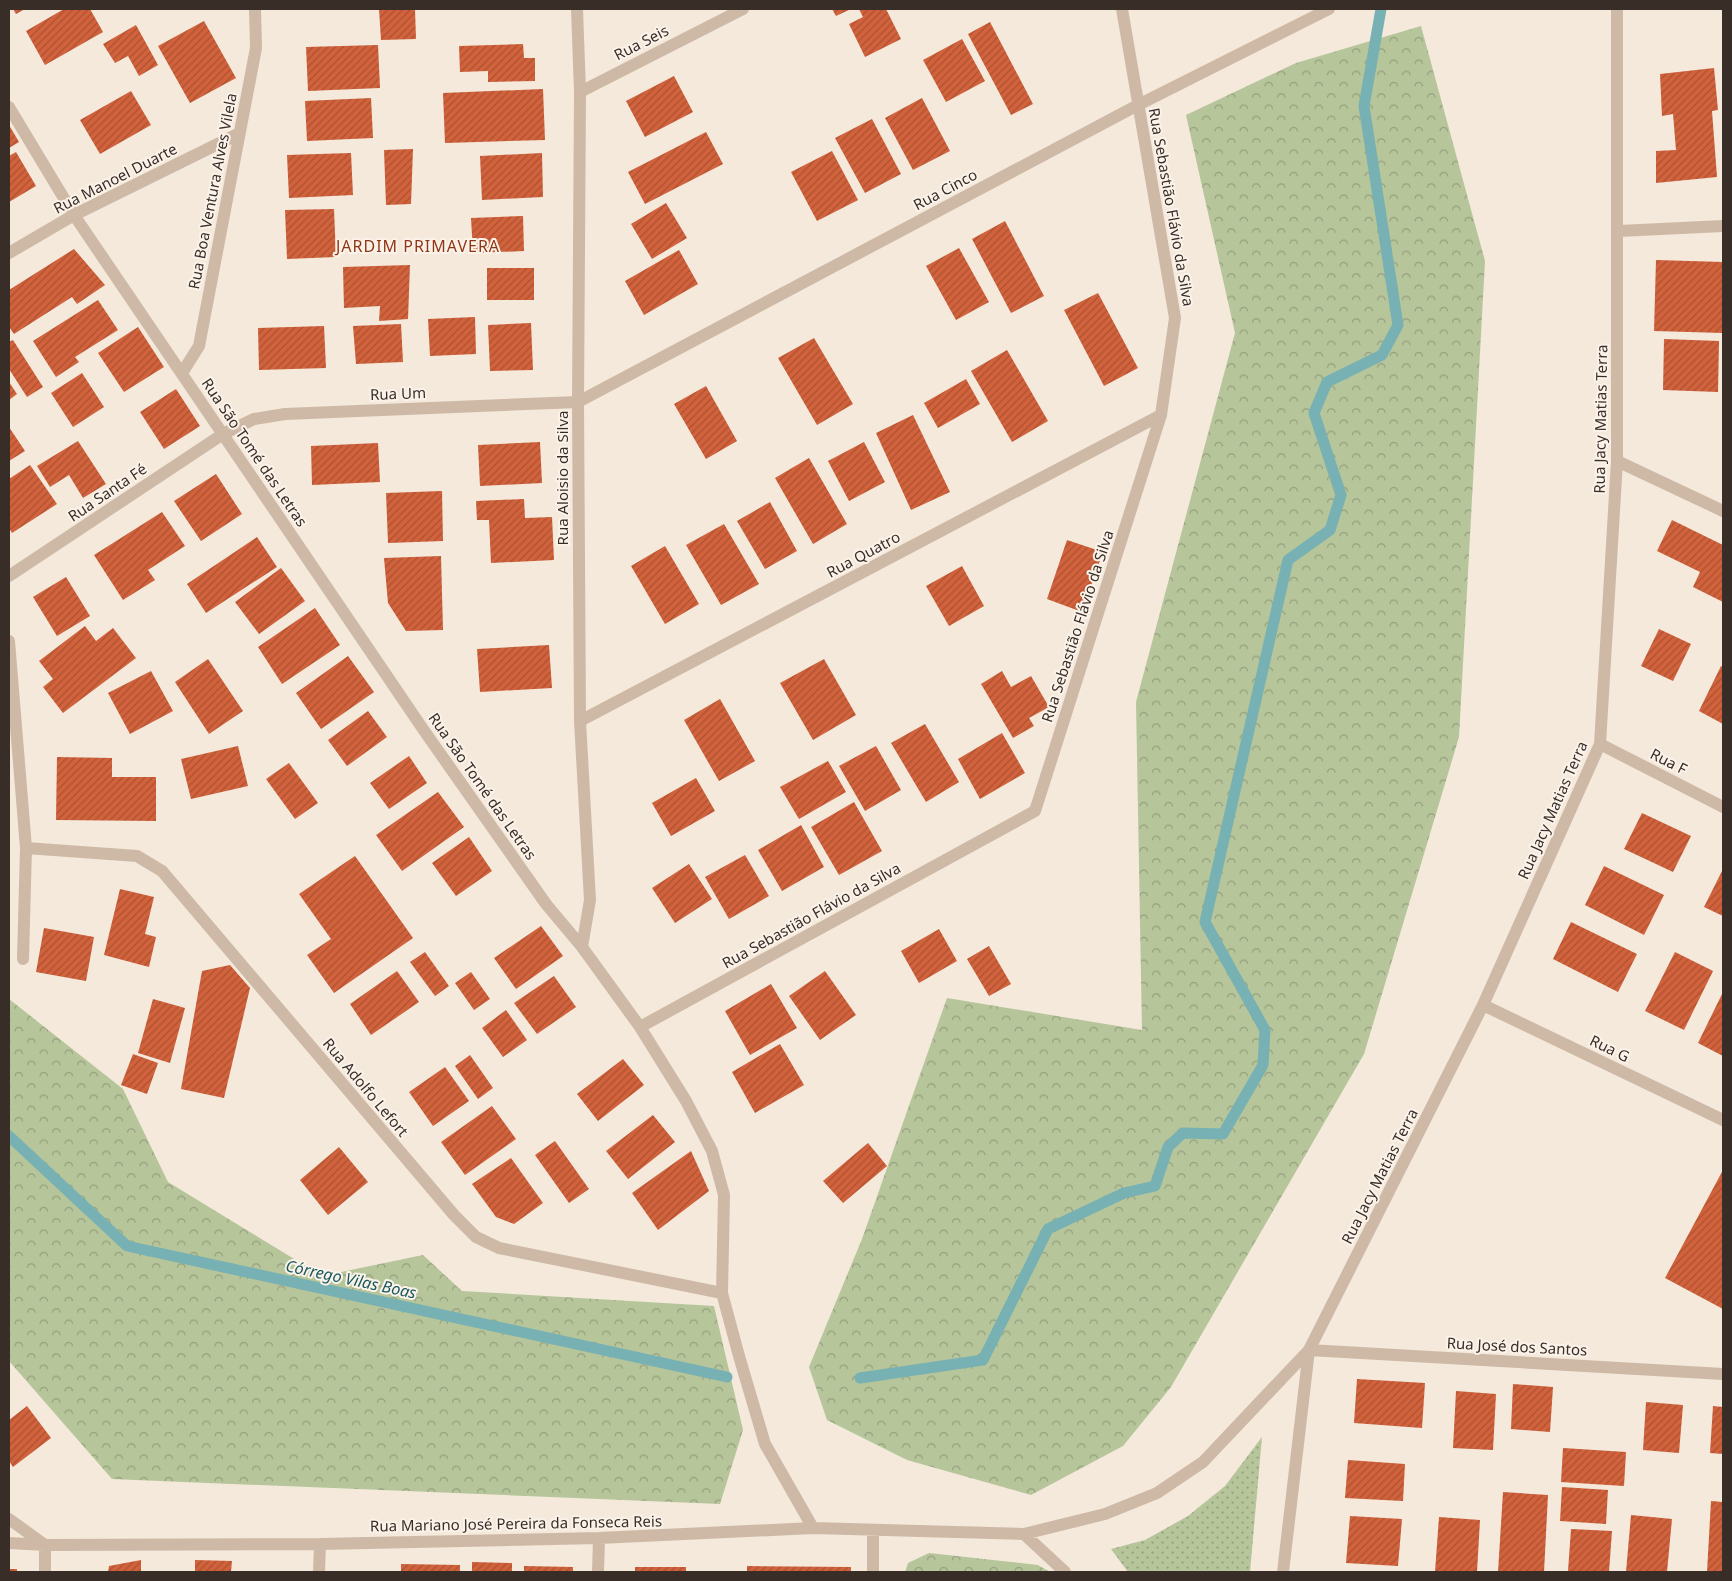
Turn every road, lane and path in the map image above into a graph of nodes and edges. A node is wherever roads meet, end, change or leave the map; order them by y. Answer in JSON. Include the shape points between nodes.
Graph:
{"nodes":[{"id":1,"x":255,"y":9,"type":"edge"},
{"id":2,"x":577,"y":9,"type":"edge"},
{"id":3,"x":743,"y":9,"type":"edge"},
{"id":4,"x":1122,"y":9,"type":"edge"},
{"id":5,"x":1329,"y":9,"type":"edge"},
{"id":6,"x":1617,"y":9,"type":"edge"},
{"id":7,"x":580,"y":92,"type":"junction"},
{"id":8,"x":1138,"y":105,"type":"junction"},
{"id":9,"x":9,"y":108,"type":"edge"},
{"id":10,"x":238,"y":134,"type":"junction"},
{"id":11,"x":74,"y":215,"type":"junction"},
{"id":12,"x":1723,"y":226,"type":"edge"},
{"id":13,"x":1619,"y":231,"type":"junction"},
{"id":14,"x":9,"y":253,"type":"edge"},
{"id":15,"x":182,"y":373,"type":"junction"},
{"id":16,"x":578,"y":402,"type":"junction"},
{"id":17,"x":1161,"y":415,"type":"junction"},
{"id":18,"x":223,"y":434,"type":"junction"},
{"id":19,"x":1617,"y":460,"type":"junction"},
{"id":20,"x":1723,"y":511,"type":"edge"},
{"id":21,"x":9,"y":576,"type":"edge"},
{"id":22,"x":9,"y":641,"type":"edge"},
{"id":23,"x":580,"y":721,"type":"junction"},
{"id":24,"x":1600,"y":744,"type":"junction"},
{"id":25,"x":1723,"y":807,"type":"edge"},
{"id":26,"x":26,"y":848,"type":"junction"},
{"id":27,"x":582,"y":947,"type":"junction"},
{"id":28,"x":23,"y":959,"type":"dead end"},
{"id":29,"x":1483,"y":1005,"type":"junction"},
{"id":30,"x":640,"y":1027,"type":"junction"},
{"id":31,"x":1723,"y":1120,"type":"edge"},
{"id":32,"x":722,"y":1293,"type":"junction"},
{"id":33,"x":1309,"y":1350,"type":"junction"},
{"id":34,"x":1723,"y":1374,"type":"edge"},
{"id":35,"x":9,"y":1519,"type":"edge"},
{"id":36,"x":813,"y":1528,"type":"junction"},
{"id":37,"x":874,"y":1530,"type":"junction"},
{"id":38,"x":1024,"y":1534,"type":"junction"},
{"id":39,"x":599,"y":1538,"type":"junction"},
{"id":40,"x":9,"y":1543,"type":"edge"},
{"id":41,"x":320,"y":1544,"type":"junction"},
{"id":42,"x":45,"y":1545,"type":"junction"},
{"id":43,"x":45,"y":1572,"type":"edge"},
{"id":44,"x":320,"y":1572,"type":"edge"},
{"id":45,"x":598,"y":1572,"type":"edge"},
{"id":46,"x":873,"y":1572,"type":"edge"},
{"id":47,"x":1065,"y":1572,"type":"edge"},
{"id":48,"x":1283,"y":1572,"type":"edge"}],
"edges":[{"from":1,"to":10,"type":"street","name":"Rua Boa Ventura Alves Vilela","via":[[256,48]]},
{"from":2,"to":7,"type":"street","name":"Rua Aloisio da Silva"},
{"from":3,"to":7,"type":"street","name":"Rua Seis"},
{"from":4,"to":8,"type":"street","name":"Rua Sebastião Flávio da Silva"},
{"from":5,"to":8,"type":"street","name":"Rua Cinco"},
{"from":6,"to":13,"type":"street","name":"Rua Jacy Matias Terra"},
{"from":7,"to":16,"type":"street","name":"Rua Aloisio da Silva"},
{"from":8,"to":16,"type":"street","name":"Rua Cinco"},
{"from":8,"to":17,"type":"street","name":"Rua Sebastião Flávio da Silva","via":[[1175,318]]},
{"from":9,"to":11,"type":"street","name":"Rua São Tomé das Letras"},
{"from":10,"to":11,"type":"street","name":"Rua Manoel Duarte"},
{"from":10,"to":15,"type":"street","name":"Rua Boa Ventura Alves Vilela","via":[[199,346]]},
{"from":11,"to":14,"type":"street","name":"Rua Manoel Duarte"},
{"from":11,"to":15,"type":"street","name":"Rua São Tomé das Letras"},
{"from":12,"to":13,"type":"street"},
{"from":13,"to":19,"type":"street","name":"Rua Jacy Matias Terra"},
{"from":15,"to":18,"type":"street","name":"Rua São Tomé das Letras"},
{"from":16,"to":18,"type":"street","name":"Rua Um","via":[[285,414],[254,418]]},
{"from":16,"to":23,"type":"street","name":"Rua Aloisio da Silva"},
{"from":17,"to":23,"type":"street","name":"Rua Quatro"},
{"from":17,"to":30,"type":"street","name":"Rua Sebastião Flávio da Silva","via":[[1035,811]]},
{"from":18,"to":21,"type":"street","name":"Rua Santa Fé"},
{"from":18,"to":27,"type":"street","name":"Rua São Tomé das Letras","via":[[424,732],[546,904]]},
{"from":19,"to":20,"type":"street"},
{"from":19,"to":24,"type":"street","name":"Rua Jacy Matias Terra"},
{"from":22,"to":26,"type":"street"},
{"from":23,"to":27,"type":"street","name":"Rua Aloisio da Silva","via":[[590,900]]},
{"from":24,"to":25,"type":"street","name":"Rua F"},
{"from":24,"to":29,"type":"street","name":"Rua Jacy Matias Terra"},
{"from":26,"to":28,"type":"street"},
{"from":26,"to":32,"type":"street","name":"Rua Adolfo Lefort","via":[[137,856],[162,871],[476,1237],[499,1248]]},
{"from":27,"to":30,"type":"street","name":"Rua São Tomé das Letras"},
{"from":29,"to":31,"type":"street","name":"Rua G"},
{"from":29,"to":33,"type":"street","name":"Rua Jacy Matias Terra"},
{"from":30,"to":32,"type":"street","name":"Rua São Tomé das Letras","via":[[686,1100],[712,1151],[724,1195]]},
{"from":32,"to":36,"type":"street","name":"Rua São Tomé das Letras","via":[[765,1444]]},
{"from":33,"to":34,"type":"street","name":"Rua José dos Santos"},
{"from":33,"to":38,"type":"street","name":"Rua Mariano José Pereira da Fonseca Reis","via":[[1202,1462],[1157,1494],[1105,1514]]},
{"from":33,"to":48,"type":"street","name":"Rua Jacy Matias Terra"},
{"from":35,"to":42,"type":"street"},
{"from":36,"to":37,"type":"street","name":"Rua Mariano José Pereira da Fonseca Reis"},
{"from":36,"to":39,"type":"street","name":"Rua Mariano José Pereira da Fonseca Reis"},
{"from":37,"to":38,"type":"street","name":"Rua Mariano José Pereira da Fonseca Reis"},
{"from":37,"to":46,"type":"street"},
{"from":38,"to":47,"type":"street"},
{"from":39,"to":41,"type":"street","name":"Rua Mariano José Pereira da Fonseca Reis"},
{"from":39,"to":45,"type":"street"},
{"from":40,"to":42,"type":"street","name":"Rua Mariano José Pereira da Fonseca Reis"},
{"from":41,"to":42,"type":"street","name":"Rua Mariano José Pereira da Fonseca Reis"},
{"from":41,"to":44,"type":"street"},
{"from":42,"to":43,"type":"street"}]}
